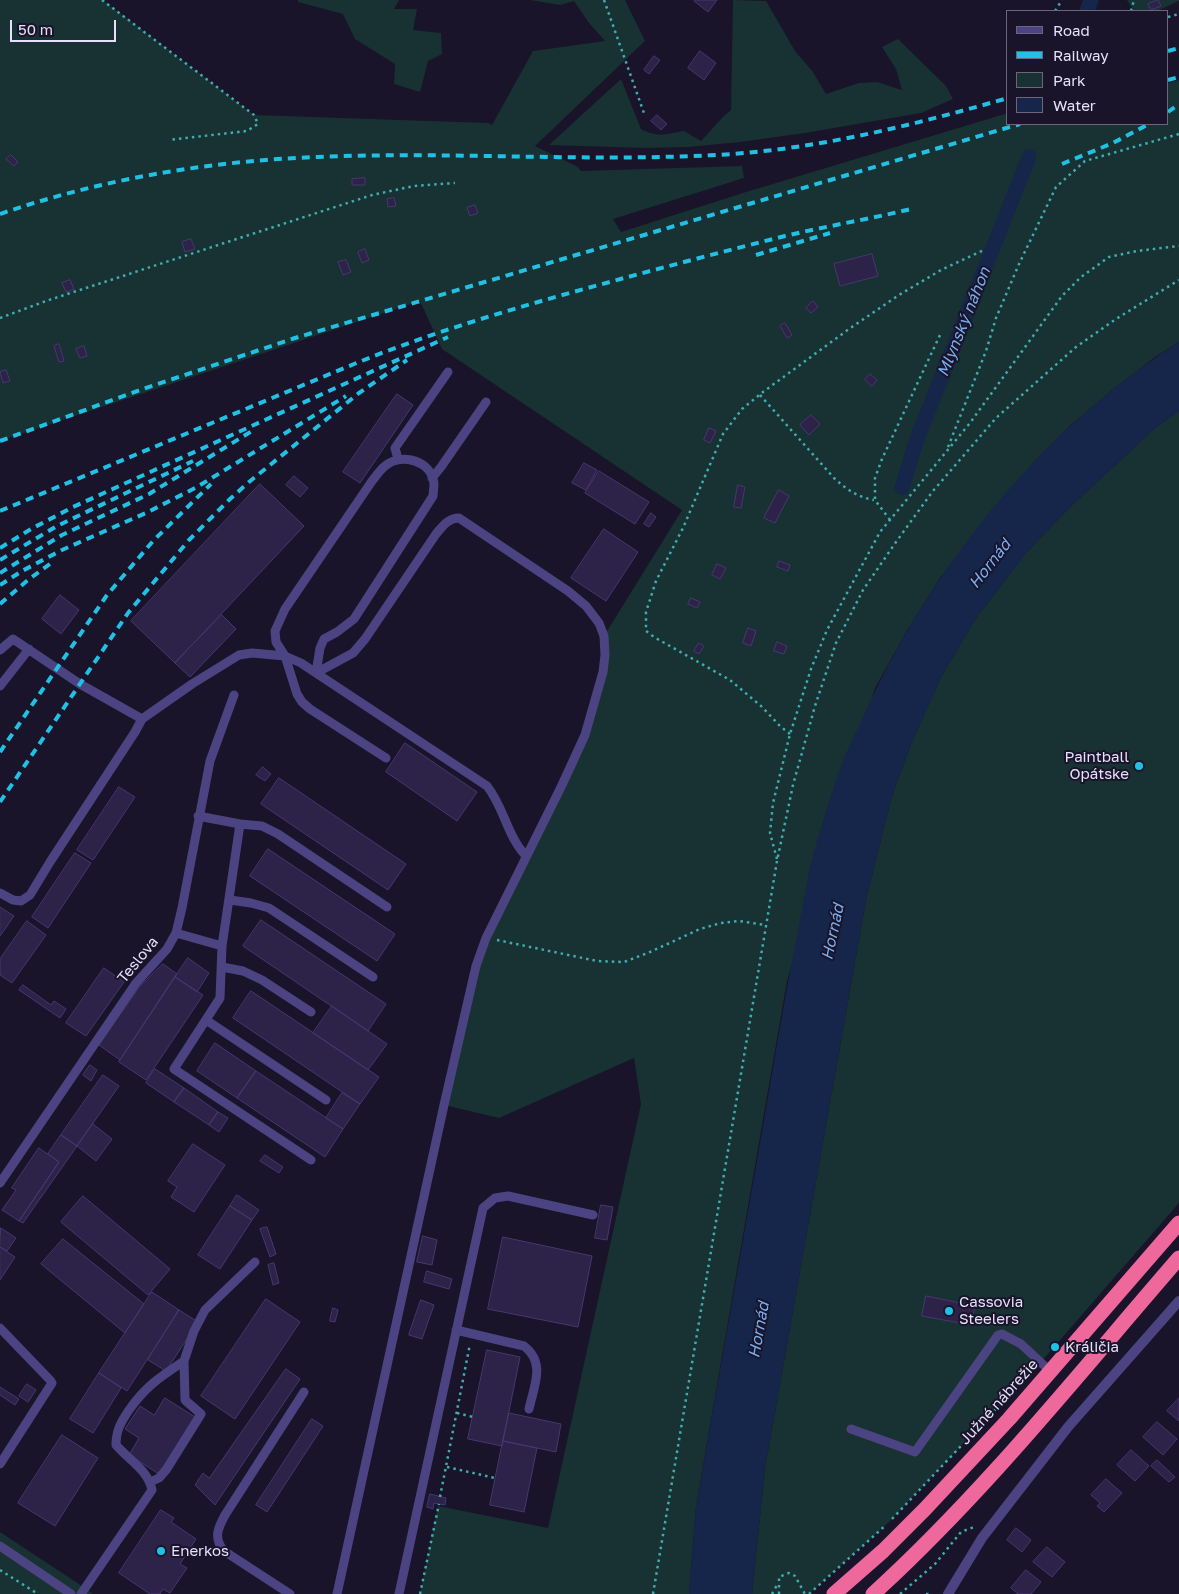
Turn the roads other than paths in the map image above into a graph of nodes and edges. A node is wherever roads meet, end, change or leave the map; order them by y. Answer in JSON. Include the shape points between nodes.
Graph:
{"nodes":[{"id":1,"x":448,"y":372,"type":"dead end"},
{"id":2,"x":486,"y":402,"type":"dead end"},
{"id":3,"x":398,"y":459,"type":"junction"},
{"id":4,"x":432,"y":478,"type":"junction"},
{"id":5,"x":29,"y":649,"type":"junction"},
{"id":6,"x":0,"y":650,"type":"edge"},
{"id":7,"x":285,"y":656,"type":"junction"},
{"id":8,"x":316,"y":673,"type":"junction"},
{"id":9,"x":0,"y":686,"type":"edge"},
{"id":10,"x":234,"y":695,"type":"dead end"},
{"id":11,"x":142,"y":719,"type":"junction"},
{"id":12,"x":386,"y":758,"type":"dead end"},
{"id":13,"x":198,"y":816,"type":"junction"},
{"id":14,"x":240,"y":824,"type":"junction"},
{"id":15,"x":526,"y":856,"type":"junction"},
{"id":16,"x":0,"y":893,"type":"edge"},
{"id":17,"x":230,"y":900,"type":"junction"},
{"id":18,"x":387,"y":907,"type":"dead end"},
{"id":19,"x":176,"y":933,"type":"junction"},
{"id":20,"x":222,"y":946,"type":"junction"},
{"id":21,"x":222,"y":967,"type":"junction"},
{"id":22,"x":373,"y":977,"type":"dead end"},
{"id":23,"x":311,"y":1012,"type":"dead end"},
{"id":24,"x":206,"y":1020,"type":"junction"},
{"id":25,"x":326,"y":1100,"type":"dead end"},
{"id":26,"x":311,"y":1160,"type":"dead end"},
{"id":27,"x":0,"y":1182,"type":"edge"},
{"id":28,"x":593,"y":1215,"type":"dead end"},
{"id":29,"x":1179,"y":1223,"type":"edge"},
{"id":30,"x":1179,"y":1258,"type":"edge"},
{"id":31,"x":255,"y":1262,"type":"dead end"},
{"id":32,"x":1179,"y":1301,"type":"edge"},
{"id":33,"x":0,"y":1328,"type":"edge"},
{"id":34,"x":456,"y":1330,"type":"junction"},
{"id":35,"x":184,"y":1361,"type":"junction"},
{"id":36,"x":1050,"y":1371,"type":"junction"},
{"id":37,"x":304,"y":1392,"type":"dead end"},
{"id":38,"x":529,"y":1409,"type":"dead end"},
{"id":39,"x":851,"y":1428,"type":"dead end"},
{"id":40,"x":0,"y":1464,"type":"edge"},
{"id":41,"x":150,"y":1482,"type":"junction"},
{"id":42,"x":0,"y":1546,"type":"edge"},
{"id":43,"x":71,"y":1594,"type":"edge"},
{"id":44,"x":81,"y":1594,"type":"edge"},
{"id":45,"x":290,"y":1594,"type":"edge"},
{"id":46,"x":338,"y":1594,"type":"edge"},
{"id":47,"x":399,"y":1594,"type":"edge"},
{"id":48,"x":834,"y":1594,"type":"edge"},
{"id":49,"x":873,"y":1594,"type":"edge"},
{"id":50,"x":948,"y":1594,"type":"edge"}],
"edges":[{"from":1,"to":3,"type":"lane","via":[[395,448]]},
{"from":2,"to":4,"type":"lane"},
{"from":3,"to":4,"type":"lane","via":[[422,464]]},
{"from":3,"to":7,"type":"lane","via":[[385,466],[372,481],[285,609],[274,632]]},
{"from":4,"to":8,"type":"lane","via":[[433,496],[354,618],[324,639]]},
{"from":5,"to":6,"type":"lane","via":[[13,639]]},
{"from":5,"to":9,"type":"lane"},
{"from":5,"to":11,"type":"lane","via":[[80,684]]},
{"from":7,"to":8,"type":"lane"},
{"from":7,"to":11,"type":"lane","via":[[252,652],[239,655]]},
{"from":7,"to":12,"type":"lane","via":[[302,702]]},
{"from":8,"to":15,"type":"lane","via":[[487,786],[494,794],[517,846]]},
{"from":8,"to":15,"type":"lane","via":[[353,653],[436,534],[453,518],[459,518],[586,606],[599,622],[604,636],[603,672],[585,735]]},
{"from":10,"to":13,"type":"lane","name":"Teslova","via":[[210,761]]},
{"from":11,"to":16,"type":"lane","via":[[30,895],[21,901]]},
{"from":13,"to":14,"type":"lane"},
{"from":13,"to":19,"type":"lane","name":"Teslova"},
{"from":14,"to":17,"type":"lane"},
{"from":14,"to":18,"type":"lane","via":[[262,826],[278,834]]},
{"from":15,"to":46,"type":"lane","via":[[476,966]]},
{"from":17,"to":20,"type":"lane"},
{"from":17,"to":22,"type":"lane","via":[[269,908]]},
{"from":19,"to":20,"type":"lane"},
{"from":19,"to":27,"type":"lane","name":"Teslova","via":[[167,949],[136,983]]},
{"from":20,"to":21,"type":"lane"},
{"from":21,"to":23,"type":"lane","via":[[243,971],[262,980]]},
{"from":21,"to":24,"type":"lane","via":[[220,998]]},
{"from":24,"to":25,"type":"lane"},
{"from":24,"to":26,"type":"lane","via":[[174,1069]]},
{"from":28,"to":34,"type":"lane","via":[[508,1196],[487,1203],[483,1208]]},
{"from":29,"to":36,"type":"highway","name":"Južné nábrežie"},
{"from":30,"to":49,"type":"highway","via":[[996,1468],[944,1525]]},
{"from":31,"to":35,"type":"lane","via":[[205,1310]]},
{"from":32,"to":50,"type":"street","via":[[1068,1427],[982,1538]]},
{"from":33,"to":40,"type":"lane","via":[[52,1383]]},
{"from":34,"to":38,"type":"lane","via":[[524,1346],[531,1352],[538,1371]]},
{"from":34,"to":47,"type":"lane"},
{"from":35,"to":41,"type":"lane","via":[[185,1400],[202,1414],[166,1470]]},
{"from":35,"to":41,"type":"lane","via":[[141,1393],[119,1425],[116,1445]]},
{"from":36,"to":39,"type":"lane","via":[[1021,1344],[998,1335],[915,1452]]},
{"from":36,"to":48,"type":"highway","name":"Južné nábrežie","via":[[926,1510]]},
{"from":37,"to":45,"type":"lane","via":[[225,1515],[217,1533],[224,1551]]},
{"from":41,"to":44,"type":"lane","via":[[152,1490]]},
{"from":42,"to":43,"type":"lane"}]}
